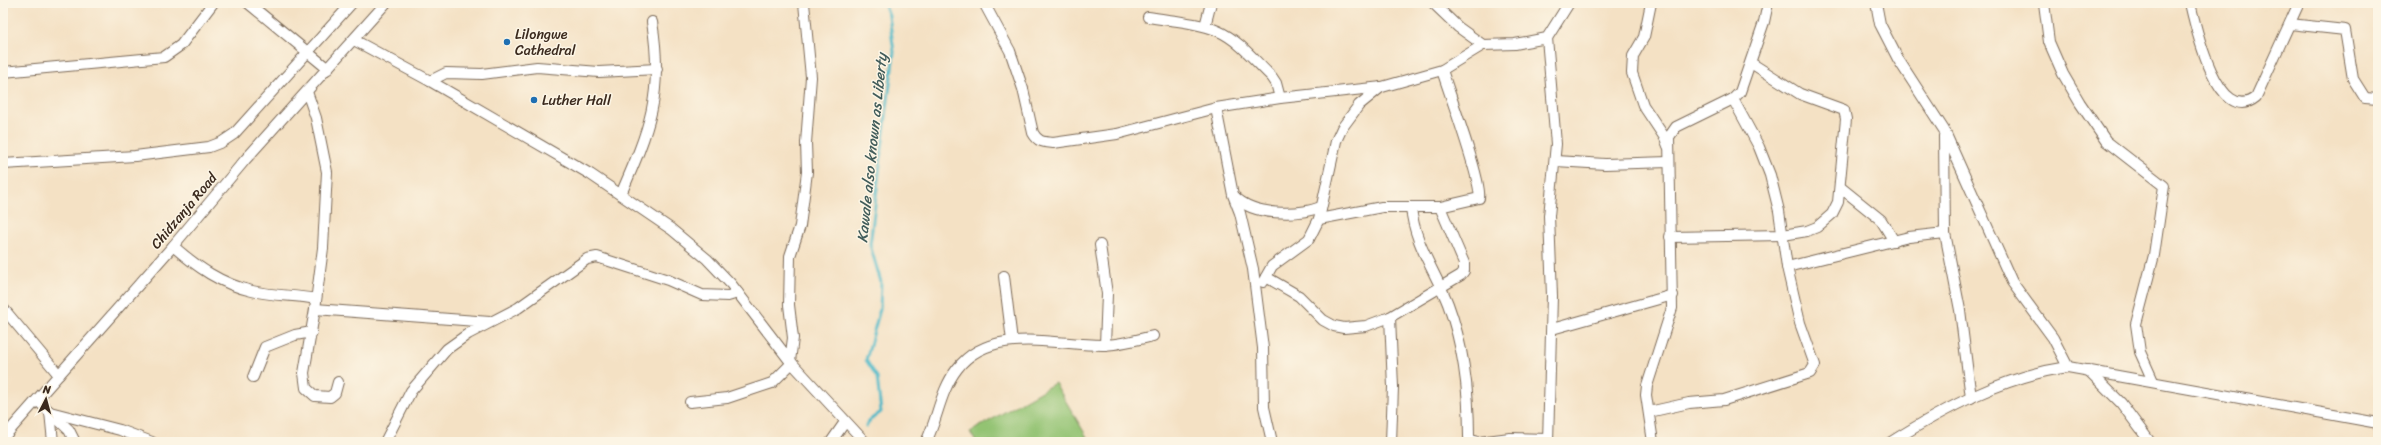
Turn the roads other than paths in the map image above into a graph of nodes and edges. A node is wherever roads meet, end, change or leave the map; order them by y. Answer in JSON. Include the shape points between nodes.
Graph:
{"nodes":[{"id":1,"x":214,"y":3,"type":"edge"},
{"id":2,"x":248,"y":3,"type":"edge"},
{"id":3,"x":352,"y":3,"type":"edge"},
{"id":4,"x":386,"y":3,"type":"edge"},
{"id":5,"x":804,"y":3,"type":"edge"},
{"id":6,"x":984,"y":3,"type":"edge"},
{"id":7,"x":1211,"y":3,"type":"edge"},
{"id":8,"x":1433,"y":3,"type":"edge"},
{"id":9,"x":1569,"y":3,"type":"edge"},
{"id":10,"x":1651,"y":3,"type":"edge"},
{"id":11,"x":1768,"y":3,"type":"edge"},
{"id":12,"x":1876,"y":3,"type":"edge"},
{"id":13,"x":2044,"y":3,"type":"edge"},
{"id":14,"x":2190,"y":3,"type":"edge"},
{"id":15,"x":2298,"y":3,"type":"edge"},
{"id":16,"x":1148,"y":17,"type":"dead end"},
{"id":17,"x":652,"y":22,"type":"dead end"},
{"id":18,"x":2290,"y":24,"type":"junction"},
{"id":19,"x":1204,"y":26,"type":"junction"},
{"id":20,"x":1547,"y":38,"type":"junction"},
{"id":21,"x":354,"y":40,"type":"junction"},
{"id":22,"x":1483,"y":45,"type":"junction"},
{"id":23,"x":308,"y":53,"type":"junction"},
{"id":24,"x":1751,"y":63,"type":"junction"},
{"id":25,"x":328,"y":69,"type":"junction"},
{"id":26,"x":657,"y":69,"type":"junction"},
{"id":27,"x":1442,"y":70,"type":"junction"},
{"id":28,"x":3,"y":72,"type":"edge"},
{"id":29,"x":430,"y":81,"type":"junction"},
{"id":30,"x":1382,"y":87,"type":"junction"},
{"id":31,"x":308,"y":92,"type":"junction"},
{"id":32,"x":1280,"y":98,"type":"junction"},
{"id":33,"x":1733,"y":99,"type":"junction"},
{"id":34,"x":2378,"y":100,"type":"edge"},
{"id":35,"x":1216,"y":108,"type":"junction"},
{"id":36,"x":1944,"y":130,"type":"junction"},
{"id":37,"x":1668,"y":148,"type":"junction"},
{"id":38,"x":1556,"y":162,"type":"junction"},
{"id":39,"x":1669,"y":162,"type":"junction"},
{"id":40,"x":3,"y":164,"type":"edge"},
{"id":41,"x":1840,"y":187,"type":"junction"},
{"id":42,"x":622,"y":194,"type":"junction"},
{"id":43,"x":1233,"y":195,"type":"junction"},
{"id":44,"x":1321,"y":207,"type":"junction"},
{"id":45,"x":1440,"y":207,"type":"junction"},
{"id":46,"x":1411,"y":208,"type":"junction"},
{"id":47,"x":1319,"y":219,"type":"junction"},
{"id":48,"x":1945,"y":233,"type":"junction"},
{"id":49,"x":1783,"y":235,"type":"junction"},
{"id":50,"x":1670,"y":237,"type":"junction"},
{"id":51,"x":1894,"y":241,"type":"junction"},
{"id":52,"x":1100,"y":245,"type":"dead end"},
{"id":53,"x":173,"y":246,"type":"junction"},
{"id":54,"x":1787,"y":267,"type":"junction"},
{"id":55,"x":1004,"y":276,"type":"dead end"},
{"id":56,"x":1266,"y":277,"type":"junction"},
{"id":57,"x":1440,"y":288,"type":"junction"},
{"id":58,"x":738,"y":293,"type":"junction"},
{"id":59,"x":1257,"y":294,"type":"junction"},
{"id":60,"x":1673,"y":295,"type":"junction"},
{"id":61,"x":316,"y":304,"type":"junction"},
{"id":62,"x":3,"y":308,"type":"edge"},
{"id":63,"x":1390,"y":317,"type":"junction"},
{"id":64,"x":490,"y":322,"type":"junction"},
{"id":65,"x":1552,"y":329,"type":"junction"},
{"id":66,"x":312,"y":332,"type":"junction"},
{"id":67,"x":1153,"y":336,"type":"dead end"},
{"id":68,"x":1012,"y":341,"type":"junction"},
{"id":69,"x":1105,"y":345,"type":"junction"},
{"id":70,"x":791,"y":362,"type":"junction"},
{"id":71,"x":2068,"y":368,"type":"junction"},
{"id":72,"x":2088,"y":370,"type":"junction"},
{"id":73,"x":59,"y":375,"type":"junction"},
{"id":74,"x":253,"y":377,"type":"dead end"},
{"id":75,"x":2153,"y":381,"type":"junction"},
{"id":76,"x":338,"y":382,"type":"dead end"},
{"id":77,"x":1971,"y":398,"type":"junction"},
{"id":78,"x":37,"y":400,"type":"junction"},
{"id":79,"x":690,"y":402,"type":"dead end"},
{"id":80,"x":50,"y":412,"type":"junction"},
{"id":81,"x":1649,"y":412,"type":"junction"},
{"id":82,"x":845,"y":422,"type":"junction"},
{"id":83,"x":2378,"y":422,"type":"edge"},
{"id":84,"x":3,"y":438,"type":"edge"},
{"id":85,"x":1548,"y":441,"type":"edge"},
{"id":86,"x":53,"y":442,"type":"edge"},
{"id":87,"x":75,"y":442,"type":"edge"},
{"id":88,"x":152,"y":442,"type":"edge"},
{"id":89,"x":385,"y":442,"type":"edge"},
{"id":90,"x":831,"y":442,"type":"edge"},
{"id":91,"x":865,"y":442,"type":"edge"},
{"id":92,"x":926,"y":442,"type":"edge"},
{"id":93,"x":1272,"y":442,"type":"edge"},
{"id":94,"x":1391,"y":442,"type":"edge"},
{"id":95,"x":1479,"y":442,"type":"edge"},
{"id":96,"x":1653,"y":442,"type":"edge"},
{"id":97,"x":1891,"y":442,"type":"edge"},
{"id":98,"x":2150,"y":442,"type":"edge"}],
"edges":[{"from":1,"to":28,"type":"street","via":[[181,46],[164,57]]},
{"from":2,"to":23,"type":"street"},
{"from":3,"to":23,"type":"street"},
{"from":4,"to":21,"type":"street","name":"Chidzanja Road"},
{"from":5,"to":70,"type":"street","via":[[811,77],[806,143],[807,172],[800,226],[790,256],[789,305],[793,338]]},
{"from":6,"to":35,"type":"street","via":[[1010,51],[1023,89],[1033,133],[1036,139],[1042,142],[1117,134]]},
{"from":7,"to":19,"type":"street"},
{"from":8,"to":22,"type":"street","via":[[1458,27]]},
{"from":9,"to":20,"type":"street"},
{"from":10,"to":37,"type":"street","via":[[1644,37],[1633,56],[1632,73],[1643,105],[1665,138]]},
{"from":11,"to":24,"type":"street"},
{"from":12,"to":36,"type":"street","via":[[1880,24],[1898,59]]},
{"from":13,"to":75,"type":"street","via":[[2049,42],[2080,102],[2106,141],[2164,186],[2154,255],[2136,324],[2140,352]]},
{"from":14,"to":18,"type":"street","via":[[2203,49],[2219,88],[2241,103],[2249,102],[2256,97]]},
{"from":15,"to":18,"type":"street"},
{"from":16,"to":19,"type":"street"},
{"from":17,"to":26,"type":"street"},
{"from":18,"to":34,"type":"street","via":[[2345,30],[2356,87],[2365,98]]},
{"from":19,"to":32,"type":"street","via":[[1231,39],[1266,71],[1276,83]]},
{"from":20,"to":22,"type":"street","via":[[1515,44]]},
{"from":20,"to":38,"type":"street"},
{"from":21,"to":25,"type":"street","name":"Chidzanja Road"},
{"from":21,"to":29,"type":"street"},
{"from":22,"to":27,"type":"street"},
{"from":23,"to":25,"type":"street"},
{"from":23,"to":40,"type":"street","via":[[234,134],[209,147],[135,156]]},
{"from":24,"to":33,"type":"street","via":[[1740,92]]},
{"from":24,"to":41,"type":"street","via":[[1800,94],[1844,110],[1846,119]]},
{"from":25,"to":31,"type":"street","name":"Chidzanja Road"},
{"from":26,"to":29,"type":"street","via":[[599,72],[537,66],[482,74],[446,73]]},
{"from":26,"to":42,"type":"street","via":[[652,116]]},
{"from":27,"to":30,"type":"street"},
{"from":27,"to":45,"type":"street","via":[[1471,160],[1479,195],[1476,200]]},
{"from":29,"to":42,"type":"street"},
{"from":30,"to":32,"type":"street"},
{"from":30,"to":44,"type":"street","via":[[1359,105],[1342,128],[1336,141]]},
{"from":31,"to":53,"type":"street","name":"Chidzanja Road","via":[[245,160]]},
{"from":31,"to":61,"type":"street","via":[[318,125],[327,172],[323,248]]},
{"from":32,"to":35,"type":"street"},
{"from":33,"to":37,"type":"street","via":[[1676,127],[1669,137]]},
{"from":33,"to":49,"type":"street","via":[[1765,160]]},
{"from":35,"to":43,"type":"street"},
{"from":36,"to":48,"type":"street"},
{"from":36,"to":71,"type":"street","via":[[2012,282],[2053,338]]},
{"from":37,"to":39,"type":"street"},
{"from":38,"to":39,"type":"street"},
{"from":38,"to":65,"type":"street","via":[[1549,216]]},
{"from":39,"to":50,"type":"street"},
{"from":41,"to":49,"type":"street","via":[[1836,209],[1817,227]]},
{"from":41,"to":51,"type":"street","via":[[1881,220]]},
{"from":42,"to":58,"type":"street","via":[[692,246]]},
{"from":43,"to":44,"type":"street","via":[[1245,204],[1280,213],[1311,211]]},
{"from":43,"to":59,"type":"street"},
{"from":44,"to":47,"type":"street"},
{"from":45,"to":46,"type":"street"},
{"from":45,"to":57,"type":"street","via":[[1465,267],[1461,275]]},
{"from":46,"to":47,"type":"street","via":[[1382,208]]},
{"from":46,"to":57,"type":"street","via":[[1415,234]]},
{"from":47,"to":56,"type":"street","via":[[1309,239],[1272,266]]},
{"from":48,"to":51,"type":"street"},
{"from":48,"to":77,"type":"street","via":[[1960,310]]},
{"from":49,"to":50,"type":"street"},
{"from":49,"to":54,"type":"street"},
{"from":50,"to":60,"type":"street"},
{"from":51,"to":54,"type":"street"},
{"from":52,"to":69,"type":"street","via":[[1107,294]]},
{"from":53,"to":61,"type":"street","via":[[210,276],[235,287]]},
{"from":53,"to":73,"type":"street","name":"Chidzanja Road"},
{"from":54,"to":81,"type":"street","via":[[1800,323],[1816,361],[1814,370],[1724,400]]},
{"from":55,"to":68,"type":"street"},
{"from":56,"to":59,"type":"street"},
{"from":56,"to":63,"type":"street","via":[[1299,296],[1323,320],[1334,326],[1366,326]]},
{"from":57,"to":63,"type":"street"},
{"from":57,"to":95,"type":"street","via":[[1450,310],[1461,350],[1469,394],[1469,437],[1470,440]]},
{"from":58,"to":64,"type":"street","via":[[728,296],[702,295],[668,280],[592,257],[518,308]]},
{"from":58,"to":70,"type":"street"},
{"from":59,"to":93,"type":"street","via":[[1263,348],[1264,407]]},
{"from":60,"to":65,"type":"street"},
{"from":60,"to":81,"type":"street","via":[[1669,320],[1647,386]]},
{"from":61,"to":64,"type":"street"},
{"from":61,"to":66,"type":"street"},
{"from":62,"to":73,"type":"street"},
{"from":63,"to":94,"type":"street","via":[[1394,387]]},
{"from":64,"to":89,"type":"street","via":[[448,349],[420,379],[411,391]]},
{"from":65,"to":85,"type":"street"},
{"from":66,"to":74,"type":"street","via":[[295,335],[265,347]]},
{"from":66,"to":76,"type":"street","via":[[304,373],[306,388],[315,396],[330,397],[335,393]]},
{"from":67,"to":69,"type":"street"},
{"from":68,"to":69,"type":"street"},
{"from":68,"to":92,"type":"street","via":[[977,352],[958,368],[943,393]]},
{"from":70,"to":79,"type":"street","via":[[772,383],[727,398]]},
{"from":70,"to":82,"type":"street"},
{"from":71,"to":72,"type":"street"},
{"from":71,"to":77,"type":"street","via":[[2028,376]]},
{"from":72,"to":75,"type":"street"},
{"from":72,"to":98,"type":"street","via":[[2121,404]]},
{"from":73,"to":78,"type":"street","name":"Chidzanja Road"},
{"from":75,"to":83,"type":"street"},
{"from":77,"to":97,"type":"street"},
{"from":78,"to":80,"type":"street"},
{"from":78,"to":84,"type":"street","name":"Chidzanja Road"},
{"from":80,"to":86,"type":"street"},
{"from":80,"to":87,"type":"street","via":[[68,430]]},
{"from":80,"to":88,"type":"street","via":[[120,430]]},
{"from":81,"to":96,"type":"street"},
{"from":82,"to":90,"type":"street"},
{"from":82,"to":91,"type":"street"},
{"from":85,"to":95,"type":"street","via":[[1500,438]]}]}
